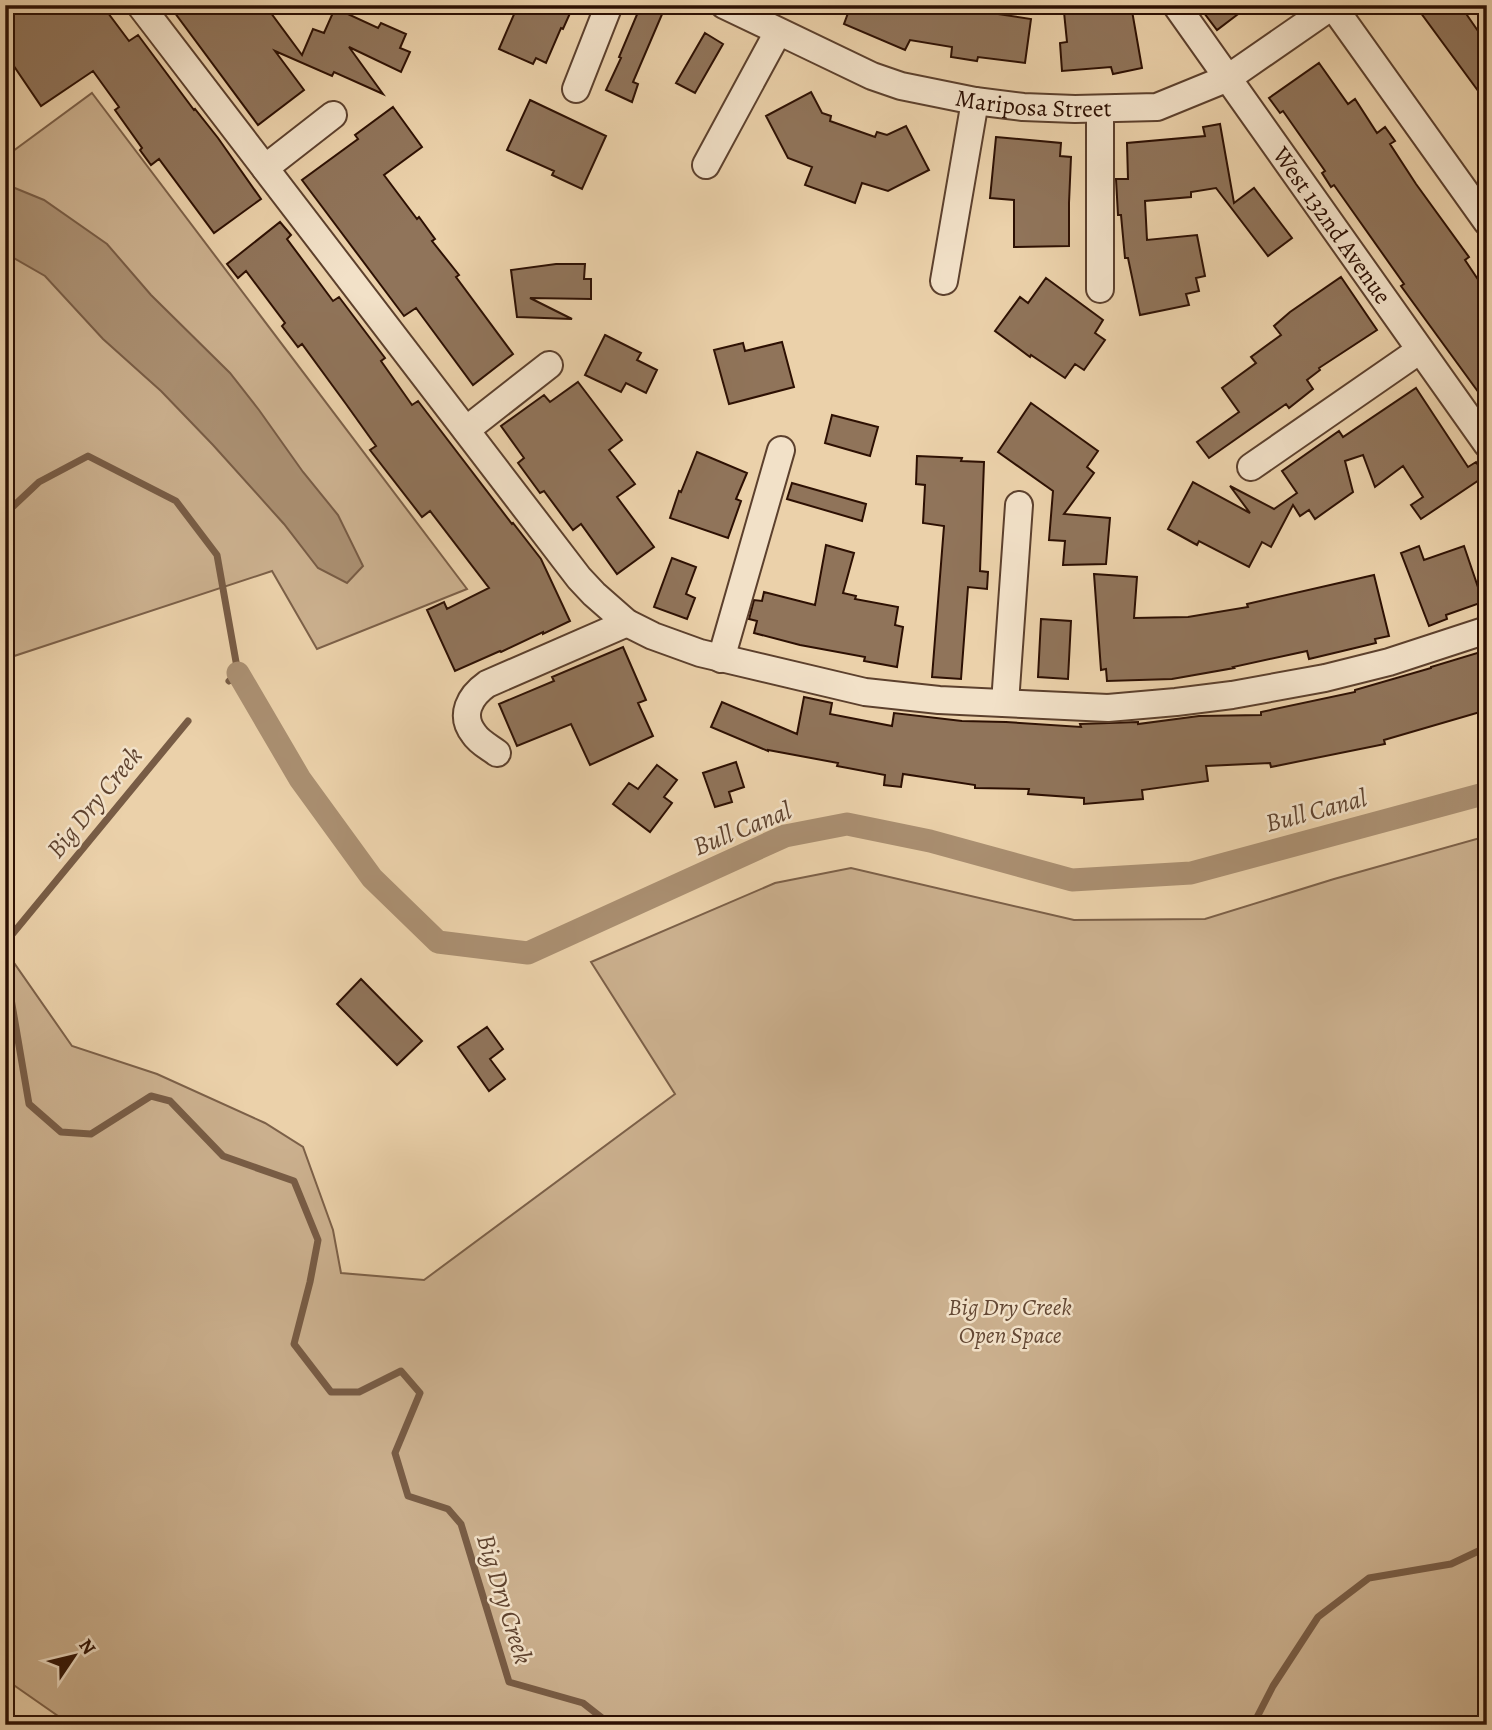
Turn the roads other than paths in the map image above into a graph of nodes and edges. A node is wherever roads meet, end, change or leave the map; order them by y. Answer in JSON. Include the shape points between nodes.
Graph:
{"nodes":[{"id":1,"x":140,"y":5,"type":"edge"},
{"id":2,"x":609,"y":5,"type":"edge"},
{"id":3,"x":724,"y":5,"type":"edge"},
{"id":4,"x":1177,"y":5,"type":"edge"},
{"id":5,"x":1332,"y":5,"type":"edge"},
{"id":6,"x":778,"y":32,"type":"junction"},
{"id":7,"x":1228,"y":78,"type":"junction"},
{"id":8,"x":576,"y":89,"type":"dead end"},
{"id":9,"x":975,"y":101,"type":"junction"},
{"id":10,"x":1100,"y":109,"type":"junction"},
{"id":11,"x":333,"y":115,"type":"dead end"},
{"id":12,"x":706,"y":165,"type":"dead end"},
{"id":13,"x":265,"y":168,"type":"junction"},
{"id":14,"x":1487,"y":222,"type":"edge"},
{"id":15,"x":944,"y":281,"type":"dead end"},
{"id":16,"x":1100,"y":289,"type":"dead end"},
{"id":17,"x":1420,"y":350,"type":"junction"},
{"id":18,"x":549,"y":365,"type":"dead end"},
{"id":19,"x":467,"y":430,"type":"junction"},
{"id":20,"x":1487,"y":443,"type":"edge"},
{"id":21,"x":781,"y":450,"type":"dead end"},
{"id":22,"x":1251,"y":467,"type":"dead end"},
{"id":23,"x":1020,"y":505,"type":"dead end"},
{"id":24,"x":627,"y":623,"type":"junction"},
{"id":25,"x":1487,"y":630,"type":"edge"},
{"id":26,"x":721,"y":659,"type":"junction"},
{"id":27,"x":1004,"y":703,"type":"junction"},
{"id":28,"x":496,"y":753,"type":"dead end"}],
"edges":[{"from":1,"to":13,"type":"street"},
{"from":2,"to":8,"type":"street"},
{"from":3,"to":6,"type":"street","name":"Mariposa Street"},
{"from":4,"to":7,"type":"street","name":"West 132nd Avenue"},
{"from":5,"to":7,"type":"street","name":"Mariposa Street"},
{"from":5,"to":14,"type":"street"},
{"from":6,"to":9,"type":"street","name":"Mariposa Street","via":[[872,76]]},
{"from":6,"to":12,"type":"street"},
{"from":7,"to":10,"type":"street","name":"Mariposa Street","via":[[1157,107]]},
{"from":7,"to":17,"type":"street","name":"West 132nd Avenue"},
{"from":9,"to":10,"type":"street","name":"Mariposa Street"},
{"from":9,"to":15,"type":"street"},
{"from":10,"to":16,"type":"street"},
{"from":11,"to":13,"type":"street"},
{"from":13,"to":19,"type":"street"},
{"from":17,"to":20,"type":"street","name":"West 132nd Avenue"},
{"from":17,"to":22,"type":"street"},
{"from":18,"to":19,"type":"street"},
{"from":19,"to":24,"type":"street","via":[[579,578]]},
{"from":21,"to":26,"type":"street"},
{"from":23,"to":27,"type":"street"},
{"from":24,"to":26,"type":"street"},
{"from":24,"to":28,"type":"street","via":[[486,684],[477,692],[468,706],[470,727],[474,736]]},
{"from":25,"to":27,"type":"street","via":[[1389,662],[1232,695],[1108,708]]},
{"from":26,"to":27,"type":"street","via":[[865,692]]}]}
